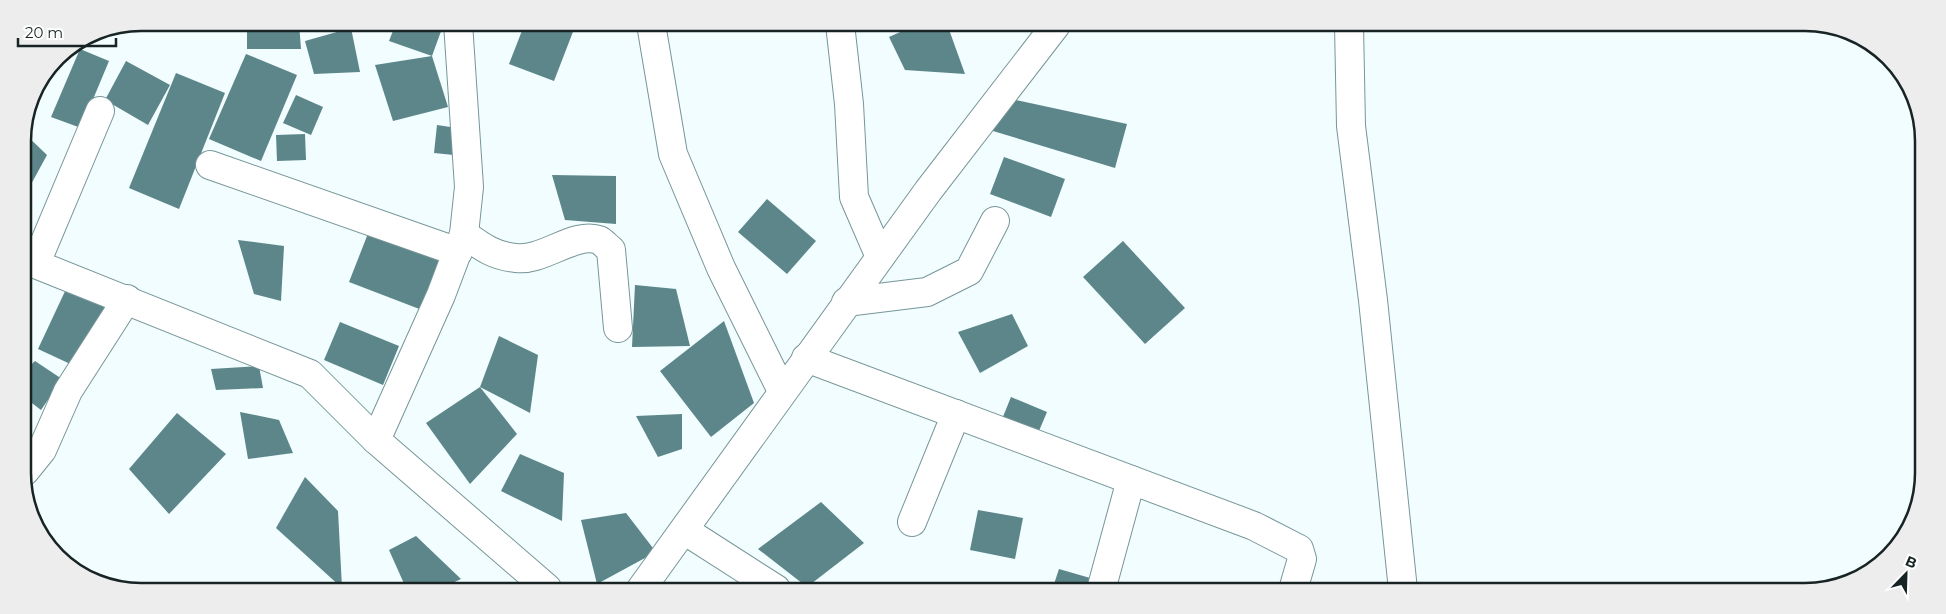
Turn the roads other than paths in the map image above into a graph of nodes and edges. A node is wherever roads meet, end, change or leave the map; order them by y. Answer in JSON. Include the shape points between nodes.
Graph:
{"nodes":[{"id":1,"x":459,"y":31,"type":"edge"},
{"id":2,"x":652,"y":31,"type":"edge"},
{"id":3,"x":841,"y":31,"type":"edge"},
{"id":4,"x":1051,"y":31,"type":"edge"},
{"id":5,"x":1348,"y":31,"type":"edge"},
{"id":6,"x":100,"y":111,"type":"dead end"},
{"id":7,"x":210,"y":165,"type":"dead end"},
{"id":8,"x":995,"y":222,"type":"dead end"},
{"id":9,"x":461,"y":243,"type":"junction"},
{"id":10,"x":880,"y":257,"type":"junction"},
{"id":11,"x":31,"y":259,"type":"edge"},
{"id":12,"x":31,"y":261,"type":"edge"},
{"id":13,"x":127,"y":299,"type":"junction"},
{"id":14,"x":846,"y":302,"type":"junction"},
{"id":15,"x":618,"y":328,"type":"dead end"},
{"id":16,"x":806,"y":358,"type":"junction"},
{"id":17,"x":782,"y":391,"type":"junction"},
{"id":18,"x":956,"y":414,"type":"junction"},
{"id":19,"x":376,"y":440,"type":"junction"},
{"id":20,"x":31,"y":463,"type":"edge"},
{"id":21,"x":1131,"y":480,"type":"junction"},
{"id":22,"x":912,"y":522,"type":"dead end"},
{"id":23,"x":684,"y":530,"type":"junction"},
{"id":24,"x":541,"y":583,"type":"edge"},
{"id":25,"x":645,"y":583,"type":"edge"},
{"id":26,"x":767,"y":583,"type":"edge"},
{"id":27,"x":1103,"y":583,"type":"edge"},
{"id":28,"x":1295,"y":583,"type":"edge"},
{"id":29,"x":1402,"y":583,"type":"edge"}],
"edges":[{"from":1,"to":9,"type":"street","via":[[469,187]]},
{"from":2,"to":17,"type":"street","via":[[673,154],[721,268]]},
{"from":3,"to":10,"type":"street","via":[[854,196]]},
{"from":4,"to":10,"type":"street"},
{"from":5,"to":29,"type":"street","via":[[1351,126]]},
{"from":6,"to":11,"type":"street"},
{"from":7,"to":9,"type":"street"},
{"from":8,"to":14,"type":"street","via":[[969,271],[927,292]]},
{"from":9,"to":15,"type":"street","via":[[518,259],[579,240],[599,240],[611,250]]},
{"from":9,"to":19,"type":"street"},
{"from":10,"to":14,"type":"street"},
{"from":12,"to":13,"type":"street"},
{"from":13,"to":19,"type":"street","via":[[310,374]]},
{"from":13,"to":20,"type":"street","via":[[68,391],[42,450]]},
{"from":14,"to":16,"type":"street"},
{"from":16,"to":17,"type":"street"},
{"from":16,"to":18,"type":"street"},
{"from":17,"to":23,"type":"street"},
{"from":18,"to":21,"type":"street"},
{"from":18,"to":22,"type":"street"},
{"from":19,"to":24,"type":"street"},
{"from":21,"to":27,"type":"street"},
{"from":21,"to":28,"type":"street","via":[[1254,526],[1298,549],[1302,559]]},
{"from":23,"to":25,"type":"street"},
{"from":23,"to":26,"type":"street"}]}
